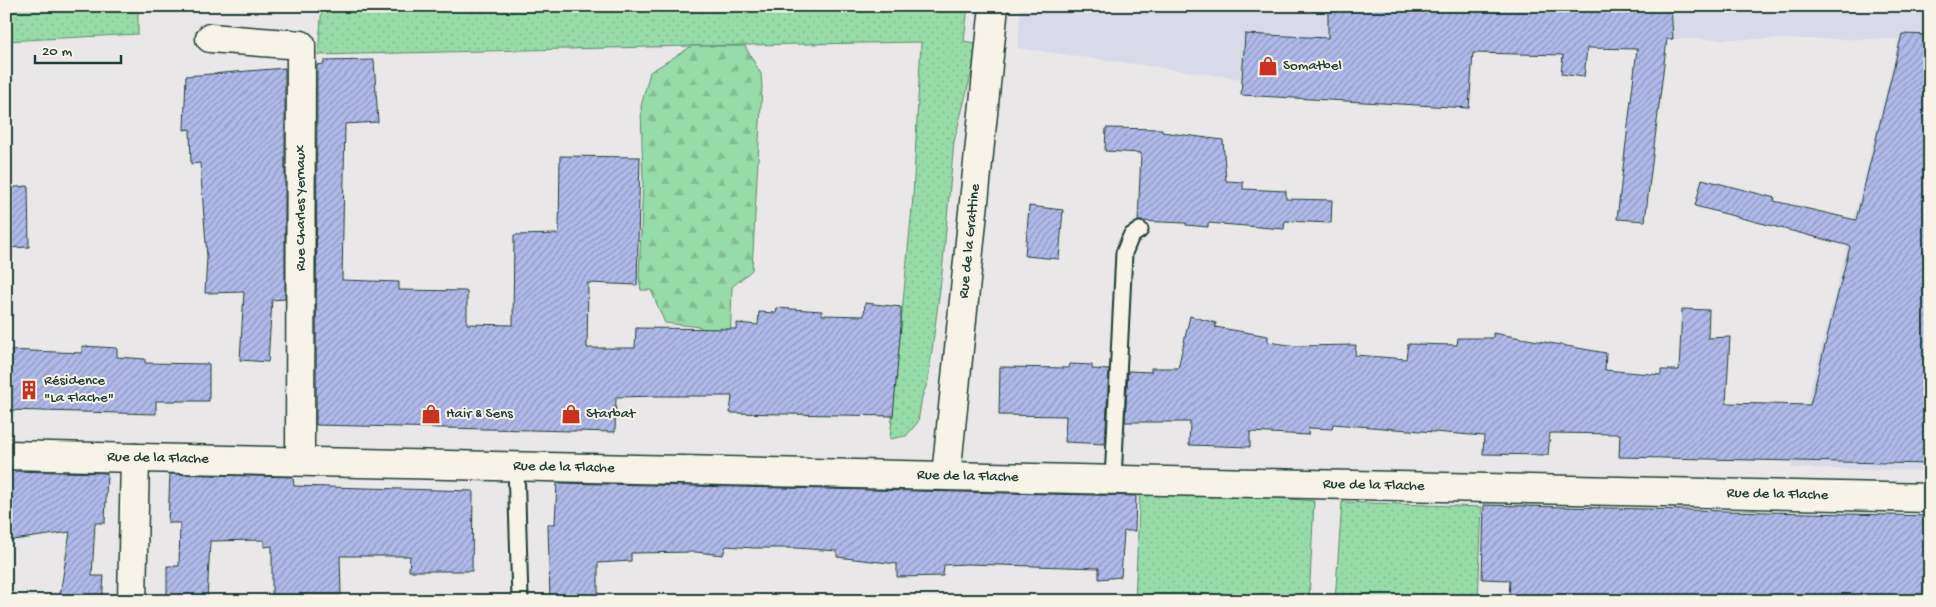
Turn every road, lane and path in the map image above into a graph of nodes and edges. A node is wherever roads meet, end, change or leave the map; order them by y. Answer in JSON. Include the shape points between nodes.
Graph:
{"nodes":[{"id":1,"x":994,"y":6,"type":"edge"},
{"id":2,"x":210,"y":38,"type":"dead end"},
{"id":3,"x":1140,"y":230,"type":"dead end"},
{"id":4,"x":6,"y":455,"type":"edge"},
{"id":5,"x":135,"y":458,"type":"junction"},
{"id":6,"x":300,"y":462,"type":"junction"},
{"id":7,"x":516,"y":466,"type":"junction"},
{"id":8,"x":946,"y":476,"type":"junction"},
{"id":9,"x":1113,"y":480,"type":"junction"},
{"id":10,"x":1930,"y":498,"type":"edge"},
{"id":11,"x":520,"y":599,"type":"dead end"},
{"id":12,"x":132,"y":601,"type":"edge"}],
"edges":[{"from":1,"to":8,"type":"street","name":"Rue de la Grattine"},
{"from":2,"to":6,"type":"street","name":"Rue Charles Yernaux","via":[[301,45]]},
{"from":3,"to":9,"type":"lane","via":[[1131,236],[1124,253]]},
{"from":4,"to":5,"type":"street","name":"Rue de la Flache"},
{"from":5,"to":6,"type":"street","name":"Rue de la Flache"},
{"from":5,"to":12,"type":"street"},
{"from":6,"to":7,"type":"street","name":"Rue de la Flache"},
{"from":7,"to":8,"type":"street","name":"Rue de la Flache"},
{"from":7,"to":11,"type":"lane"},
{"from":8,"to":9,"type":"street","name":"Rue de la Flache"},
{"from":9,"to":10,"type":"street","name":"Rue de la Flache"}]}
